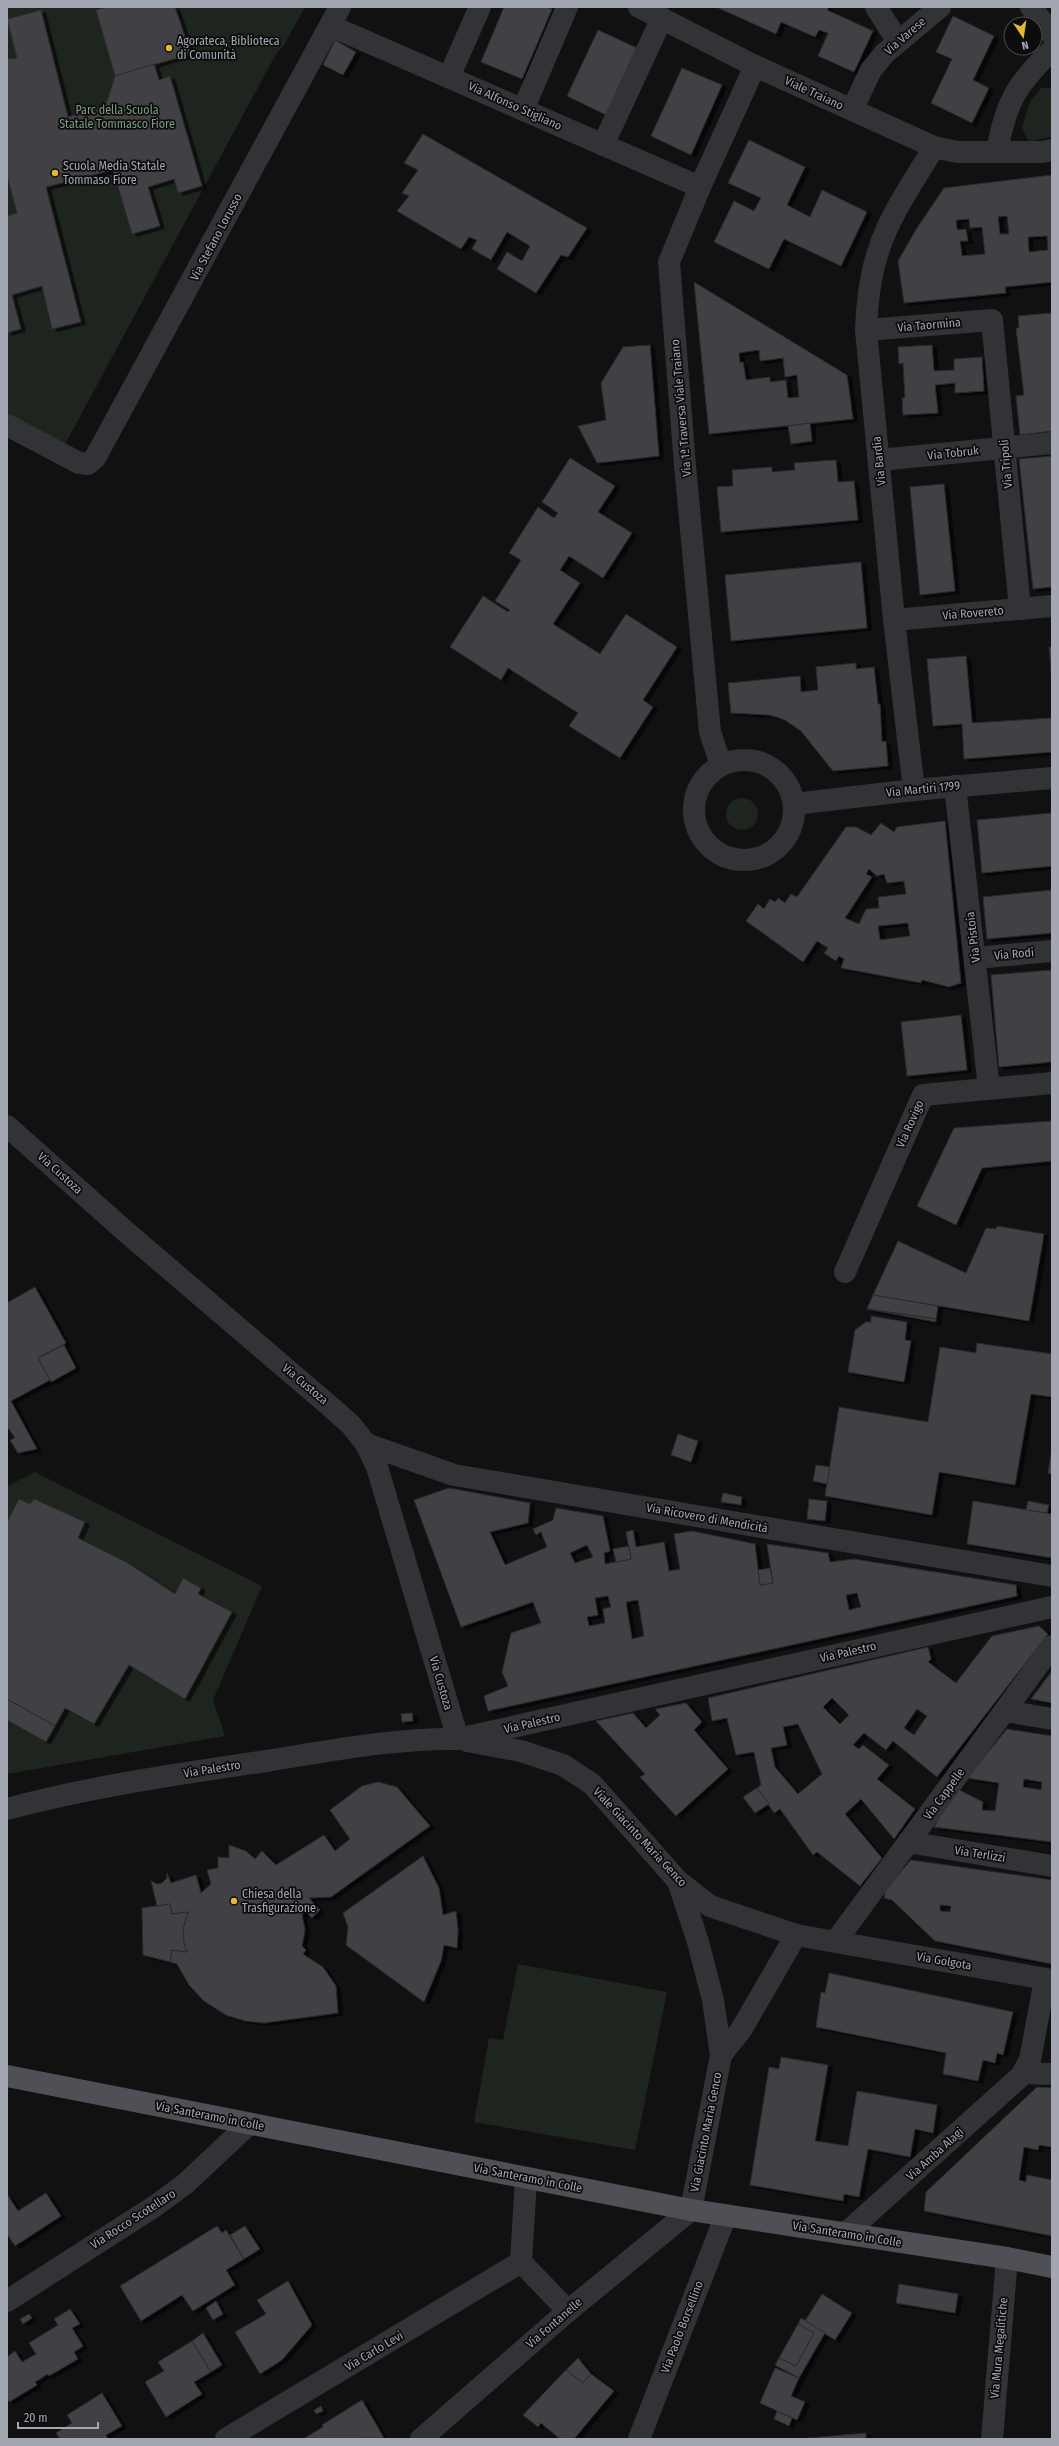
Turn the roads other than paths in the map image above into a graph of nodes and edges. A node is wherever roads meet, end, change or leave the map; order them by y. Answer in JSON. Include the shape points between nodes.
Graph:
{"nodes":[{"id":1,"x":480,"y":7,"type":"edge"},
{"id":2,"x":567,"y":7,"type":"edge"},
{"id":3,"x":639,"y":7,"type":"edge"},
{"id":4,"x":876,"y":7,"type":"edge"},
{"id":5,"x":940,"y":7,"type":"edge"},
{"id":6,"x":1031,"y":7,"type":"edge"},
{"id":7,"x":336,"y":16,"type":"edge"},
{"id":8,"x":662,"y":18,"type":"junction"},
{"id":9,"x":1052,"y":34,"type":"edge"},
{"id":10,"x":897,"y":40,"type":"junction"},
{"id":11,"x":1052,"y":50,"type":"edge"},
{"id":12,"x":756,"y":66,"type":"junction"},
{"id":13,"x":449,"y":77,"type":"junction"},
{"id":14,"x":523,"y":110,"type":"junction"},
{"id":15,"x":852,"y":110,"type":"junction"},
{"id":16,"x":603,"y":145,"type":"junction"},
{"id":17,"x":934,"y":146,"type":"junction"},
{"id":18,"x":1052,"y":150,"type":"edge"},
{"id":19,"x":997,"y":151,"type":"junction"},
{"id":20,"x":700,"y":187,"type":"junction"},
{"id":21,"x":992,"y":320,"type":"joint"},
{"id":22,"x":866,"y":330,"type":"junction"},
{"id":23,"x":7,"y":425,"type":"edge"},
{"id":24,"x":1052,"y":443,"type":"edge"},
{"id":25,"x":1004,"y":448,"type":"junction"},
{"id":26,"x":878,"y":460,"type":"junction"},
{"id":27,"x":1052,"y":606,"type":"edge"},
{"id":28,"x":1020,"y":609,"type":"junction"},
{"id":29,"x":894,"y":620,"type":"junction"},
{"id":30,"x":722,"y":765,"type":"junction"},
{"id":31,"x":1052,"y":778,"type":"edge"},
{"id":32,"x":955,"y":786,"type":"junction"},
{"id":33,"x":914,"y":790,"type":"junction"},
{"id":34,"x":794,"y":804,"type":"junction"},
{"id":35,"x":1052,"y":951,"type":"edge"},
{"id":36,"x":975,"y":958,"type":"junction"},
{"id":37,"x":1052,"y":1083,"type":"edge"},
{"id":38,"x":989,"y":1088,"type":"junction"},
{"id":39,"x":7,"y":1126,"type":"edge"},
{"id":40,"x":845,"y":1272,"type":"dead end"},
{"id":41,"x":366,"y":1444,"type":"junction"},
{"id":42,"x":1052,"y":1576,"type":"edge"},
{"id":43,"x":1052,"y":1607,"type":"edge"},
{"id":44,"x":1052,"y":1646,"type":"edge"},
{"id":45,"x":1005,"y":1711,"type":"junction"},
{"id":46,"x":1052,"y":1719,"type":"edge"},
{"id":47,"x":458,"y":1739,"type":"junction"},
{"id":48,"x":7,"y":1809,"type":"edge"},
{"id":49,"x":908,"y":1842,"type":"junction"},
{"id":50,"x":1052,"y":1866,"type":"edge"},
{"id":51,"x":678,"y":1881,"type":"junction"},
{"id":52,"x":796,"y":1935,"type":"junction"},
{"id":53,"x":836,"y":1941,"type":"junction"},
{"id":54,"x":1048,"y":1980,"type":"edge"},
{"id":55,"x":721,"y":2055,"type":"junction"},
{"id":56,"x":1024,"y":2073,"type":"junction"},
{"id":57,"x":1052,"y":2074,"type":"edge"},
{"id":58,"x":7,"y":2076,"type":"edge"},
{"id":59,"x":249,"y":2124,"type":"junction"},
{"id":60,"x":526,"y":2178,"type":"junction"},
{"id":61,"x":691,"y":2210,"type":"junction"},
{"id":62,"x":726,"y":2215,"type":"junction"},
{"id":63,"x":845,"y":2234,"type":"junction"},
{"id":64,"x":1007,"y":2258,"type":"junction"},
{"id":65,"x":521,"y":2262,"type":"junction"},
{"id":66,"x":1052,"y":2267,"type":"edge"},
{"id":67,"x":7,"y":2301,"type":"edge"},
{"id":68,"x":568,"y":2311,"type":"junction"},
{"id":69,"x":226,"y":2439,"type":"edge"},
{"id":70,"x":421,"y":2439,"type":"edge"},
{"id":71,"x":639,"y":2439,"type":"edge"},
{"id":72,"x":992,"y":2439,"type":"edge"}],
"edges":[{"from":1,"to":13,"type":"street"},
{"from":2,"to":14,"type":"street"},
{"from":3,"to":8,"type":"street","name":"Viale Traiano"},
{"from":4,"to":10,"type":"street"},
{"from":5,"to":10,"type":"street","name":"Via Varese"},
{"from":6,"to":9,"type":"street"},
{"from":7,"to":13,"type":"street","name":"Via Alfonso Stigliano"},
{"from":7,"to":23,"type":"street","name":"Via Stefano Lorusso","via":[[95,458],[88,464],[79,463]]},
{"from":8,"to":12,"type":"street","name":"Viale Traiano"},
{"from":8,"to":16,"type":"street"},
{"from":10,"to":15,"type":"street","name":"Via Varese","via":[[871,70]]},
{"from":11,"to":19,"type":"street","via":[[1032,69],[1010,98]]},
{"from":12,"to":15,"type":"street","name":"Viale Traiano"},
{"from":12,"to":20,"type":"street","name":"Via 1ª Traversa Viale Traiano"},
{"from":13,"to":14,"type":"street","name":"Via Alfonso Stigliano"},
{"from":14,"to":16,"type":"street","name":"Via Alfonso Stigliano"},
{"from":15,"to":17,"type":"street","name":"Viale Traiano"},
{"from":16,"to":20,"type":"street","name":"Via Alfonso Stigliano"},
{"from":17,"to":19,"type":"street","name":"Viale Traiano","via":[[957,152]]},
{"from":17,"to":22,"type":"street","name":"Via Bardia","via":[[879,248],[868,298]]},
{"from":18,"to":19,"type":"street","name":"Viale Traiano"},
{"from":20,"to":30,"type":"street","name":"Via 1ª Traversa Viale Traiano","via":[[669,262],[710,732]]},
{"from":21,"to":22,"type":"street","name":"Via Taormina"},
{"from":21,"to":25,"type":"street","name":"Via Tripoli"},
{"from":22,"to":26,"type":"street","name":"Via Bardia"},
{"from":24,"to":25,"type":"street","name":"Via Tobruk"},
{"from":25,"to":26,"type":"street","name":"Via Tobruk"},
{"from":25,"to":28,"type":"street","name":"Via Tripoli"},
{"from":26,"to":29,"type":"street","name":"Via Bardia"},
{"from":27,"to":28,"type":"street","name":"Via Rovereto"},
{"from":28,"to":29,"type":"street","name":"Via Rovereto"},
{"from":29,"to":33,"type":"street","name":"Via Bardia"},
{"from":30,"to":34,"type":"street","via":[[737,760],[753,760],[768,766],[780,775],[789,788]]},
{"from":30,"to":34,"type":"street","via":[[708,774],[699,787],[694,802],[694,818],[700,834],[711,848],[725,857],[748,859],[759,857],[774,849],[786,837],[793,821]]},
{"from":31,"to":32,"type":"street","name":"Via Martiri 1799"},
{"from":32,"to":33,"type":"street","name":"Via Martiri 1799"},
{"from":32,"to":36,"type":"street","name":"Via Pistoia"},
{"from":33,"to":34,"type":"street","name":"Via Martiri 1799"},
{"from":35,"to":36,"type":"street","name":"Via Rodi"},
{"from":36,"to":38,"type":"street","name":"Via Pistoia"},
{"from":37,"to":38,"type":"street","name":"Via Rovigo"},
{"from":38,"to":40,"type":"street","name":"Via Rovigo","via":[[923,1095]]},
{"from":39,"to":41,"type":"street","name":"Via Custoza","via":[[125,1232],[332,1408],[351,1425]]},
{"from":41,"to":42,"type":"street","name":"Via Ricovero di Mendicità","via":[[454,1475]]},
{"from":41,"to":47,"type":"street","name":"Via Custoza","via":[[386,1492]]},
{"from":43,"to":47,"type":"street","name":"Via Palestro"},
{"from":44,"to":45,"type":"street","name":"Via Cappelle"},
{"from":45,"to":46,"type":"street"},
{"from":45,"to":49,"type":"street","name":"Via Cappelle"},
{"from":47,"to":48,"type":"street","name":"Via Palestro","via":[[421,1739],[365,1746],[141,1780],[51,1797]]},
{"from":47,"to":51,"type":"street","name":"Viale Giacinto Maria Genco","via":[[521,1751],[563,1765],[592,1784]]},
{"from":49,"to":50,"type":"street","name":"Via Terlizzi"},
{"from":49,"to":53,"type":"street","name":"Via Cappelle"},
{"from":51,"to":52,"type":"street","name":"Viale Giacinto Maria Genco","via":[[710,1906]]},
{"from":51,"to":55,"type":"street","name":"Via Giacinto Maria Genco","via":[[713,2000]]},
{"from":52,"to":53,"type":"street","name":"Viale Giacinto Maria Genco"},
{"from":52,"to":55,"type":"street","name":"Via Giacinto Maria Genco","via":[[741,2030]]},
{"from":53,"to":54,"type":"street","name":"Via Golgota"},
{"from":54,"to":56,"type":"street","name":"Via Amba Alagi","via":[[1030,2060]]},
{"from":55,"to":61,"type":"street","name":"Via Giacinto Maria Genco"},
{"from":56,"to":57,"type":"street"},
{"from":56,"to":63,"type":"street","name":"Via Amba Alagi"},
{"from":58,"to":59,"type":"main road","name":"Via Santeramo in Colle"},
{"from":59,"to":60,"type":"main road","name":"Via Santeramo in Colle"},
{"from":59,"to":67,"type":"street","name":"Via Rocco Scotellaro","via":[[173,2193]]},
{"from":60,"to":61,"type":"main road","name":"Via Santeramo in Colle"},
{"from":60,"to":65,"type":"street"},
{"from":61,"to":62,"type":"main road","name":"Via Santeramo in Colle"},
{"from":61,"to":68,"type":"street","name":"Via Fontanelle"},
{"from":62,"to":63,"type":"main road","name":"Via Santeramo in Colle"},
{"from":62,"to":71,"type":"street","name":"Via Paolo Borsellino"},
{"from":63,"to":64,"type":"main road","name":"Via Santeramo in Colle"},
{"from":64,"to":66,"type":"main road","name":"Via Santeramo in Colle"},
{"from":64,"to":72,"type":"street","name":"Via Mura Megalitiche"},
{"from":65,"to":68,"type":"street"},
{"from":65,"to":69,"type":"street","name":"Via Carlo Levi"},
{"from":68,"to":70,"type":"street","name":"Via Fontanelle"}]}
